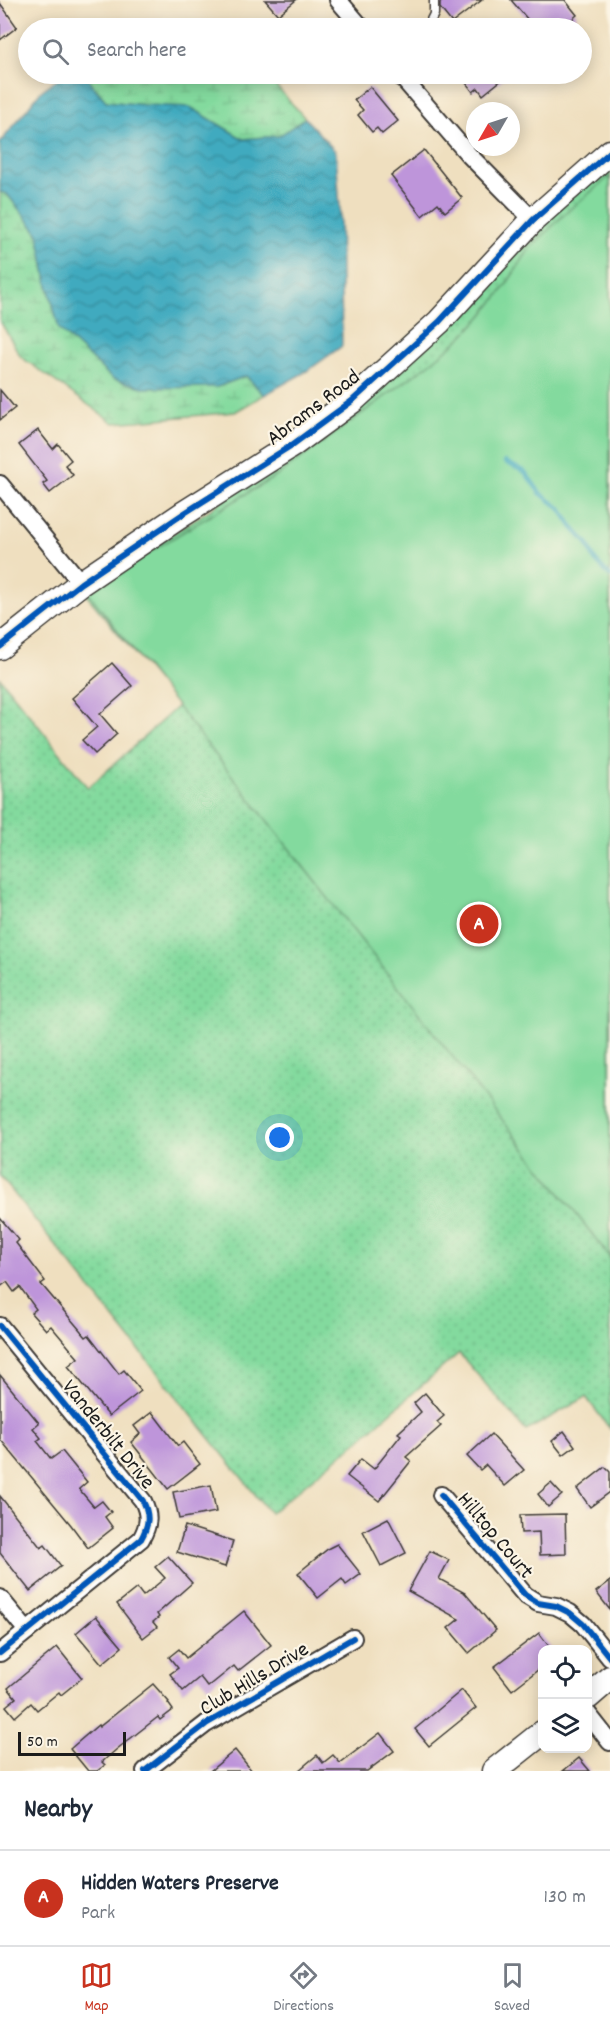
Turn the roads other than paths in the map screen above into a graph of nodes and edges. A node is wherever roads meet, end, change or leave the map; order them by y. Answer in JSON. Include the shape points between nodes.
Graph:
{"nodes":[{"id":1,"x":434,"y":0,"type":"edge"},
{"id":2,"x":345,"y":2,"type":"edge"},
{"id":3,"x":355,"y":18,"type":"edge"},
{"id":4,"x":432,"y":18,"type":"edge"},
{"id":5,"x":408,"y":84,"type":"edge"},
{"id":6,"x":610,"y":152,"type":"edge"},
{"id":7,"x":532,"y":220,"type":"junction"},
{"id":8,"x":0,"y":484,"type":"edge"},
{"id":9,"x":81,"y":583,"type":"junction"},
{"id":10,"x":0,"y":647,"type":"edge"},
{"id":11,"x":0,"y":1326,"type":"edge"},
{"id":12,"x":441,"y":1495,"type":"dead end"},
{"id":13,"x":0,"y":1598,"type":"edge"},
{"id":14,"x":27,"y":1631,"type":"junction"},
{"id":15,"x":353,"y":1638,"type":"dead end"},
{"id":16,"x":0,"y":1653,"type":"edge"},
{"id":17,"x":610,"y":1658,"type":"edge"},
{"id":18,"x":610,"y":1678,"type":"edge"},
{"id":19,"x":592,"y":1694,"type":"edge"},
{"id":20,"x":592,"y":1719,"type":"edge"},
{"id":21,"x":538,"y":1737,"type":"edge"},
{"id":22,"x":610,"y":1742,"type":"edge"},
{"id":23,"x":145,"y":1771,"type":"edge"},
{"id":24,"x":494,"y":1771,"type":"edge"}],
"edges":[{"from":1,"to":4,"type":"lane"},
{"from":2,"to":3,"type":"street"},
{"from":5,"to":7,"type":"street"},
{"from":6,"to":7,"type":"street","name":"Abrams Road"},
{"from":7,"to":9,"type":"street","name":"Abrams Road","via":[[440,322],[352,401],[292,445]]},
{"from":8,"to":9,"type":"street"},
{"from":9,"to":10,"type":"street","name":"Abrams Road"},
{"from":11,"to":14,"type":"street","name":"Vanderbilt Drive","via":[[143,1501],[148,1521],[141,1539]]},
{"from":12,"to":17,"type":"street","name":"Hilltop Court","via":[[525,1595],[570,1613]]},
{"from":13,"to":14,"type":"street"},
{"from":14,"to":16,"type":"street","name":"Vanderbilt Drive"},
{"from":15,"to":23,"type":"street","name":"Club Hills Drive","via":[[206,1724]]},
{"from":18,"to":19,"type":"street"},
{"from":20,"to":22,"type":"street"},
{"from":21,"to":24,"type":"street"}]}
